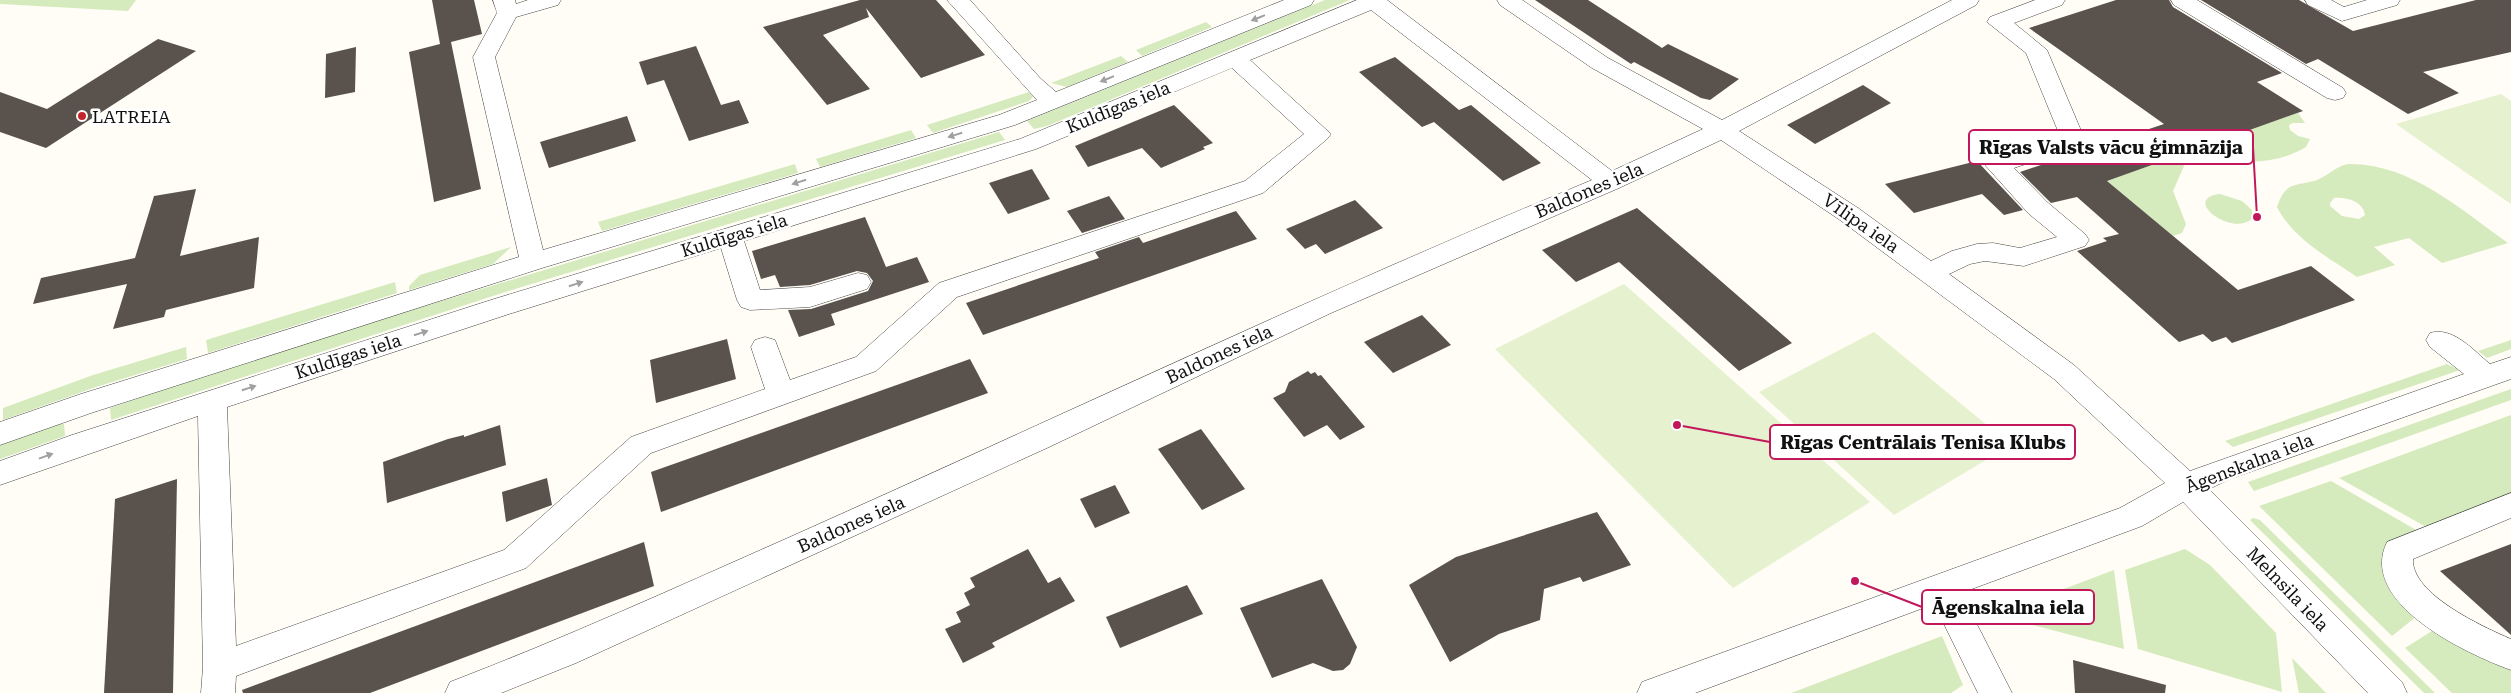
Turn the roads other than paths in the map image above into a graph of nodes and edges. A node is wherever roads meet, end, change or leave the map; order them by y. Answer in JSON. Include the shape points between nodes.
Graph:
{"nodes":[{"id":1,"x":550,"y":0,"type":"edge"},
{"id":2,"x":958,"y":0,"type":"edge"},
{"id":3,"x":1303,"y":0,"type":"edge"},
{"id":4,"x":1508,"y":0,"type":"edge"},
{"id":5,"x":1968,"y":0,"type":"edge"},
{"id":6,"x":2054,"y":0,"type":"edge"},
{"id":7,"x":2182,"y":0,"type":"edge"},
{"id":8,"x":2316,"y":0,"type":"edge"},
{"id":9,"x":2389,"y":0,"type":"edge"},
{"id":10,"x":1374,"y":1,"type":"edge"},
{"id":11,"x":506,"y":6,"type":"edge"},
{"id":12,"x":1235,"y":59,"type":"junction"},
{"id":13,"x":2335,"y":94,"type":"dead end"},
{"id":14,"x":1052,"y":101,"type":"junction"},
{"id":15,"x":1007,"y":120,"type":"junction"},
{"id":16,"x":1722,"y":130,"type":"junction"},
{"id":17,"x":1028,"y":144,"type":"junction"},
{"id":18,"x":1610,"y":182,"type":"junction"},
{"id":19,"x":730,"y":236,"type":"junction"},
{"id":20,"x":533,"y":262,"type":"junction"},
{"id":21,"x":1931,"y":272,"type":"junction"},
{"id":22,"x":858,"y":282,"type":"dead end"},
{"id":23,"x":2440,"y":340,"type":"dead end"},
{"id":24,"x":765,"y":346,"type":"dead end"},
{"id":25,"x":2499,"y":372,"type":"edge"},
{"id":26,"x":781,"y":394,"type":"junction"},
{"id":27,"x":212,"y":400,"type":"junction"},
{"id":28,"x":81,"y":405,"type":"junction"},
{"id":29,"x":0,"y":434,"type":"edge"},
{"id":30,"x":82,"y":443,"type":"junction"},
{"id":31,"x":0,"y":473,"type":"edge"},
{"id":32,"x":2186,"y":486,"type":"junction"},
{"id":33,"x":2511,"y":505,"type":"edge"},
{"id":34,"x":1942,"y":587,"type":"junction"},
{"id":35,"x":2511,"y":656,"type":"edge"},
{"id":36,"x":219,"y":680,"type":"edge"},
{"id":37,"x":462,"y":693,"type":"edge"},
{"id":38,"x":1654,"y":693,"type":"edge"},
{"id":39,"x":1995,"y":693,"type":"edge"},
{"id":40,"x":2390,"y":693,"type":"edge"}],
"edges":[{"from":1,"to":11,"type":"street"},
{"from":2,"to":14,"type":"street"},
{"from":3,"to":14,"type":"street","name":"Kuldīgas iela","one_way":true},
{"from":4,"to":16,"type":"street","name":"Vīlipa iela","via":[[1600,63]]},
{"from":5,"to":16,"type":"street","name":"Baldones iela"},
{"from":6,"to":21,"type":"street","via":[[1998,22],[2036,50],[2073,140],[1997,165],[2038,208],[2076,240],[2026,257],[1980,252]]},
{"from":7,"to":13,"type":"street"},
{"from":8,"to":9,"type":"street","via":[[2342,14]]},
{"from":10,"to":12,"type":"street","name":"Kuldīgas iela"},
{"from":10,"to":18,"type":"street"},
{"from":11,"to":20,"type":"street","via":[[484,57]]},
{"from":12,"to":17,"type":"street","name":"Kuldīgas iela"},
{"from":12,"to":26,"type":"street","via":[[1319,134],[1254,187],[948,290],[866,364]]},
{"from":14,"to":15,"type":"street","name":"Kuldīgas iela"},
{"from":15,"to":17,"type":"street"},
{"from":15,"to":20,"type":"street","name":"Kuldīgas iela","one_way":true},
{"from":16,"to":18,"type":"street","name":"Baldones iela"},
{"from":16,"to":21,"type":"street","name":"Vīlipa iela"},
{"from":17,"to":19,"type":"street","name":"Kuldīgas iela"},
{"from":18,"to":37,"type":"street","name":"Baldones iela","via":[[1322,306],[1021,447],[564,653]]},
{"from":19,"to":22,"type":"street","via":[[750,300],[810,297]]},
{"from":27,"to":19,"type":"street","name":"Kuldīgas iela","one_way":true},
{"from":20,"to":28,"type":"street","name":"Kuldīgas iela"},
{"from":21,"to":32,"type":"street","name":"Vīlipa iela","via":[[2064,372]]},
{"from":23,"to":25,"type":"street"},
{"from":24,"to":26,"type":"street"},
{"from":25,"to":32,"type":"street","name":"Āgenskalna iela","via":[[2228,468]]},
{"from":26,"to":36,"type":"street","via":[[641,444],[515,559]]},
{"from":27,"to":30,"type":"street","name":"Kuldīgas iela"},
{"from":27,"to":36,"type":"street"},
{"from":28,"to":29,"type":"street","name":"Kuldīgas iela"},
{"from":28,"to":30,"type":"street"},
{"from":31,"to":30,"type":"street","name":"Kuldīgas iela","one_way":true},
{"from":32,"to":34,"type":"street","name":"Āgenskalna iela","via":[[2131,517]]},
{"from":32,"to":40,"type":"street","name":"Melnsila iela"},
{"from":33,"to":35,"type":"street","via":[[2398,551],[2394,560],[2410,593],[2434,616]]},
{"from":34,"to":38,"type":"street","name":"Āgenskalna iela"},
{"from":34,"to":39,"type":"street"}]}
